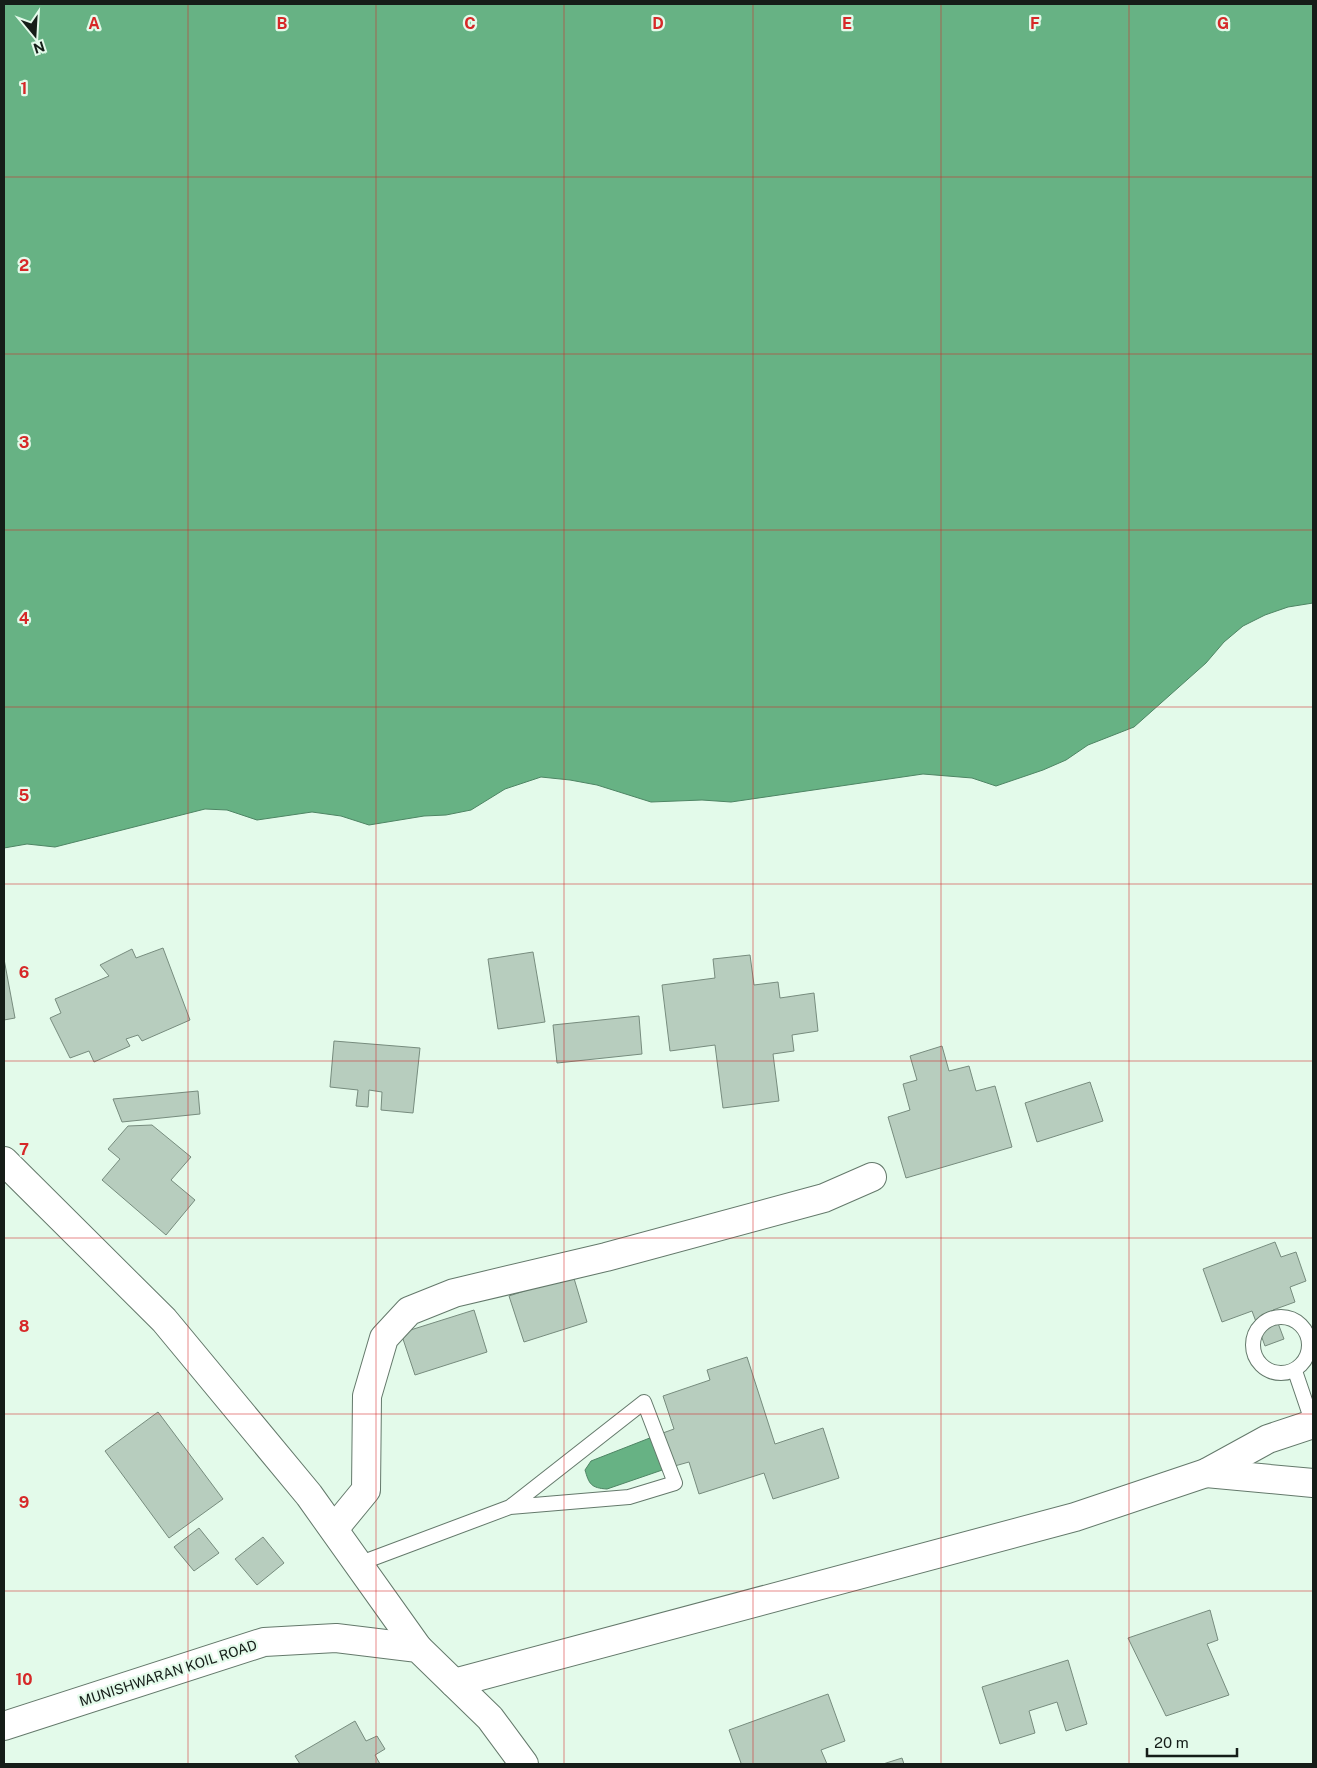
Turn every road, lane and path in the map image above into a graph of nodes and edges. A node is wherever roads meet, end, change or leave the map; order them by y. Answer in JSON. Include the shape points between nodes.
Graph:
{"nodes":[{"id":1,"x":4,"y":1161,"type":"edge"},
{"id":2,"x":872,"y":1177,"type":"dead end"},
{"id":3,"x":1294,"y":1371,"type":"junction"},
{"id":4,"x":1313,"y":1424,"type":"edge"},
{"id":5,"x":1206,"y":1473,"type":"junction"},
{"id":6,"x":1313,"y":1482,"type":"edge"},
{"id":7,"x":510,"y":1507,"type":"junction"},
{"id":8,"x":334,"y":1529,"type":"junction"},
{"id":9,"x":358,"y":1564,"type":"junction"},
{"id":10,"x":418,"y":1648,"type":"junction"},
{"id":11,"x":454,"y":1682,"type":"junction"},
{"id":12,"x":4,"y":1726,"type":"edge"},
{"id":13,"x":524,"y":1764,"type":"edge"}],
"edges":[{"from":1,"to":8,"type":"street","via":[[164,1320]]},
{"from":2,"to":8,"type":"street","via":[[824,1198],[606,1257],[454,1293],[409,1311],[384,1338],[367,1396],[366,1490]]},
{"from":3,"to":3,"type":"lane","via":[[1306,1360],[1310,1343],[1302,1326],[1295,1320],[1277,1317],[1260,1326],[1253,1343],[1254,1352],[1257,1361],[1272,1372]]},
{"from":3,"to":4,"type":"lane"},
{"from":4,"to":5,"type":"street","via":[[1268,1439]]},
{"from":5,"to":6,"type":"street"},
{"from":5,"to":11,"type":"street","via":[[1075,1517]]},
{"from":7,"to":7,"type":"lane","via":[[629,1497],[675,1483],[644,1402]]},
{"from":7,"to":9,"type":"lane"},
{"from":8,"to":9,"type":"street"},
{"from":9,"to":10,"type":"street"},
{"from":10,"to":11,"type":"street"},
{"from":10,"to":12,"type":"street","name":"MUNISHWARAN KOIL ROAD","via":[[336,1638],[264,1642]]},
{"from":11,"to":13,"type":"street","via":[[490,1718]]}]}
